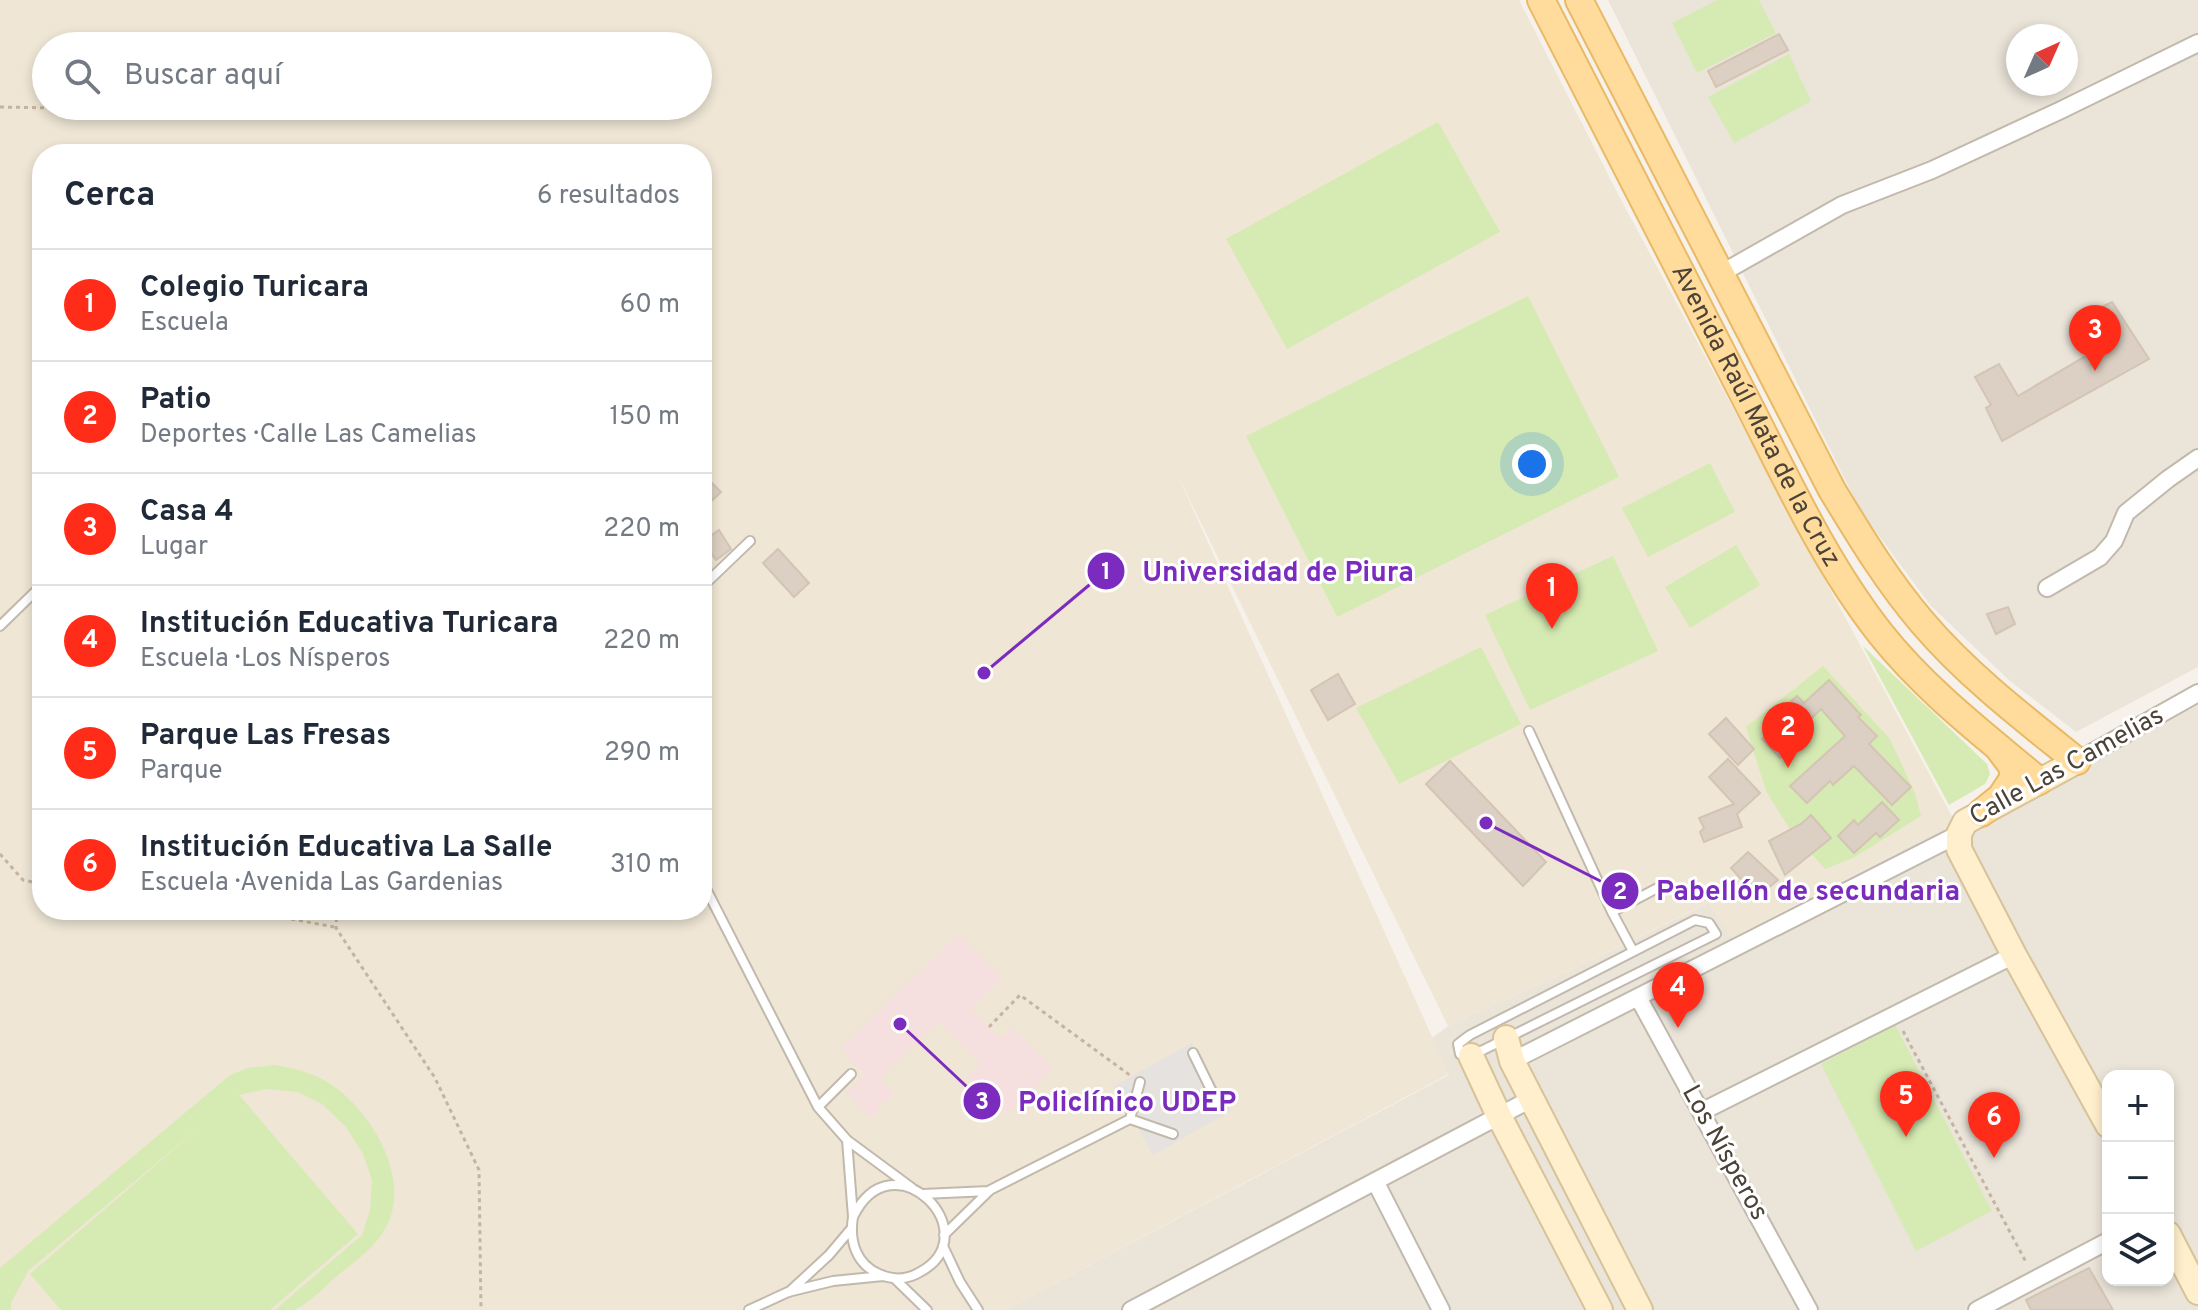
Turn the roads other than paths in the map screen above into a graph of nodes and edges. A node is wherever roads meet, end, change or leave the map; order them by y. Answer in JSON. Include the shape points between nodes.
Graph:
{"nodes":[{"id":1,"x":1541,"y":0,"type":"edge"},
{"id":2,"x":1579,"y":0,"type":"edge"},
{"id":3,"x":2198,"y":43,"type":"edge"},
{"id":4,"x":1720,"y":274,"type":"junction"},
{"id":5,"x":2198,"y":458,"type":"edge"},
{"id":6,"x":750,"y":541,"type":"dead end"},
{"id":7,"x":712,"y":577,"type":"edge"},
{"id":8,"x":2047,"y":588,"type":"dead end"},
{"id":9,"x":32,"y":595,"type":"edge"},
{"id":10,"x":0,"y":626,"type":"edge"},
{"id":11,"x":2198,"y":693,"type":"edge"},
{"id":12,"x":1529,"y":731,"type":"dead end"},
{"id":13,"x":1995,"y":744,"type":"junction"},
{"id":14,"x":2077,"y":761,"type":"junction"},
{"id":15,"x":2039,"y":781,"type":"junction"},
{"id":16,"x":1981,"y":813,"type":"junction"},
{"id":17,"x":1959,"y":834,"type":"junction"},
{"id":18,"x":1665,"y":884,"type":"dead end"},
{"id":19,"x":712,"y":900,"type":"edge"},
{"id":20,"x":1612,"y":912,"type":"junction"},
{"id":21,"x":1633,"y":951,"type":"junction"},
{"id":22,"x":2014,"y":955,"type":"junction"},
{"id":23,"x":1638,"y":997,"type":"junction"},
{"id":24,"x":1509,"y":1050,"type":"junction"},
{"id":25,"x":1193,"y":1053,"type":"dead end"},
{"id":26,"x":1471,"y":1056,"type":"junction"},
{"id":27,"x":851,"y":1074,"type":"dead end"},
{"id":28,"x":1140,"y":1082,"type":"road end"},
{"id":29,"x":1531,"y":1099,"type":"junction"},
{"id":30,"x":1219,"y":1106,"type":"dead end"},
{"id":31,"x":818,"y":1107,"type":"junction"},
{"id":32,"x":1701,"y":1112,"type":"junction"},
{"id":33,"x":2102,"y":1114,"type":"edge"},
{"id":34,"x":1499,"y":1116,"type":"junction"},
{"id":35,"x":1130,"y":1119,"type":"junction"},
{"id":36,"x":1173,"y":1134,"type":"dead end"},
{"id":37,"x":847,"y":1140,"type":"junction"},
{"id":38,"x":1375,"y":1181,"type":"junction"},
{"id":39,"x":912,"y":1188,"type":"junction"},
{"id":40,"x":990,"y":1190,"type":"junction"},
{"id":41,"x":923,"y":1194,"type":"junction"},
{"id":42,"x":853,"y":1217,"type":"junction"},
{"id":43,"x":851,"y":1229,"type":"junction"},
{"id":44,"x":944,"y":1235,"type":"junction"},
{"id":45,"x":2102,"y":1244,"type":"edge"},
{"id":46,"x":943,"y":1246,"type":"junction"},
{"id":47,"x":2174,"y":1246,"type":"edge"},
{"id":48,"x":883,"y":1276,"type":"junction"},
{"id":49,"x":895,"y":1279,"type":"junction"},
{"id":50,"x":788,"y":1292,"type":"junction"},
{"id":51,"x":2198,"y":1292,"type":"edge"},
{"id":52,"x":1140,"y":1308,"type":"edge"},
{"id":53,"x":749,"y":1310,"type":"edge"},
{"id":54,"x":927,"y":1310,"type":"edge"},
{"id":55,"x":978,"y":1310,"type":"edge"},
{"id":56,"x":1441,"y":1310,"type":"edge"},
{"id":57,"x":1600,"y":1310,"type":"edge"},
{"id":58,"x":1640,"y":1310,"type":"edge"},
{"id":59,"x":1809,"y":1310,"type":"edge"},
{"id":60,"x":1977,"y":1310,"type":"edge"}],
"edges":[{"from":1,"to":13,"type":"main road","name":"Avenida Raúl Mata de la Cruz","via":[[1843,583],[1911,668]]},
{"from":2,"to":4,"type":"main road","name":"Avenida Raúl Mata de la Cruz"},
{"from":3,"to":4,"type":"street","via":[[1932,170],[1842,205]]},
{"from":4,"to":14,"type":"main road","name":"Avenida Raúl Mata de la Cruz","via":[[1832,490],[1876,562],[1922,623]]},
{"from":5,"to":8,"type":"street","via":[[2126,513],[2100,557]]},
{"from":6,"to":7,"type":"lane"},
{"from":9,"to":10,"type":"lane"},
{"from":11,"to":14,"type":"street","name":"Calle Las Camelias"},
{"from":12,"to":20,"type":"lane"},
{"from":13,"to":15,"type":"main road","name":"Avenida Raúl Mata de la Cruz"},
{"from":13,"to":16,"type":"main road","via":[[2014,777]]},
{"from":14,"to":15,"type":"street","name":"Calle Las Camelias"},
{"from":15,"to":16,"type":"street","name":"Calle Las Camelias"},
{"from":16,"to":17,"type":"street","name":"Calle Las Camelias","via":[[1965,822]]},
{"from":17,"to":22,"type":"street","via":[[1959,849]]},
{"from":17,"to":23,"type":"street","name":"Calle Las Camelias"},
{"from":18,"to":20,"type":"lane"},
{"from":19,"to":31,"type":"lane"},
{"from":20,"to":21,"type":"lane"},
{"from":21,"to":24,"type":"lane","via":[[1695,920],[1709,923],[1716,934]]},
{"from":21,"to":26,"type":"lane","via":[[1470,1035],[1458,1044],[1460,1054]]},
{"from":22,"to":32,"type":"street"},
{"from":22,"to":33,"type":"street"},
{"from":23,"to":24,"type":"street","name":"Calle Las Camelias"},
{"from":23,"to":32,"type":"street","name":"Los Nísperos"},
{"from":24,"to":26,"type":"lane"},
{"from":24,"to":29,"type":"street"},
{"from":25,"to":30,"type":"lane"},
{"from":26,"to":34,"type":"street"},
{"from":27,"to":31,"type":"lane"},
{"from":28,"to":35,"type":"lane"},
{"from":29,"to":34,"type":"street"},
{"from":29,"to":58,"type":"street"},
{"from":31,"to":37,"type":"lane"},
{"from":32,"to":59,"type":"street","name":"Los Nísperos"},
{"from":34,"to":38,"type":"street"},
{"from":34,"to":57,"type":"street"},
{"from":35,"to":36,"type":"lane"},
{"from":35,"to":40,"type":"lane"},
{"from":37,"to":39,"type":"lane"},
{"from":37,"to":42,"type":"lane"},
{"from":38,"to":52,"type":"street"},
{"from":38,"to":56,"type":"street"},
{"from":39,"to":41,"type":"lane"},
{"from":39,"to":42,"type":"lane","via":[[877,1191],[866,1197]]},
{"from":40,"to":41,"type":"lane"},
{"from":40,"to":44,"type":"lane"},
{"from":41,"to":44,"type":"lane","via":[[939,1211]]},
{"from":42,"to":43,"type":"lane"},
{"from":43,"to":48,"type":"lane","via":[[863,1263]]},
{"from":43,"to":50,"type":"lane"},
{"from":44,"to":46,"type":"lane"},
{"from":45,"to":60,"type":"street"},
{"from":46,"to":49,"type":"lane","via":[[919,1274]]},
{"from":46,"to":55,"type":"lane"},
{"from":47,"to":51,"type":"street"},
{"from":48,"to":49,"type":"lane"},
{"from":48,"to":50,"type":"lane"},
{"from":49,"to":54,"type":"lane"},
{"from":50,"to":53,"type":"lane"}]}
